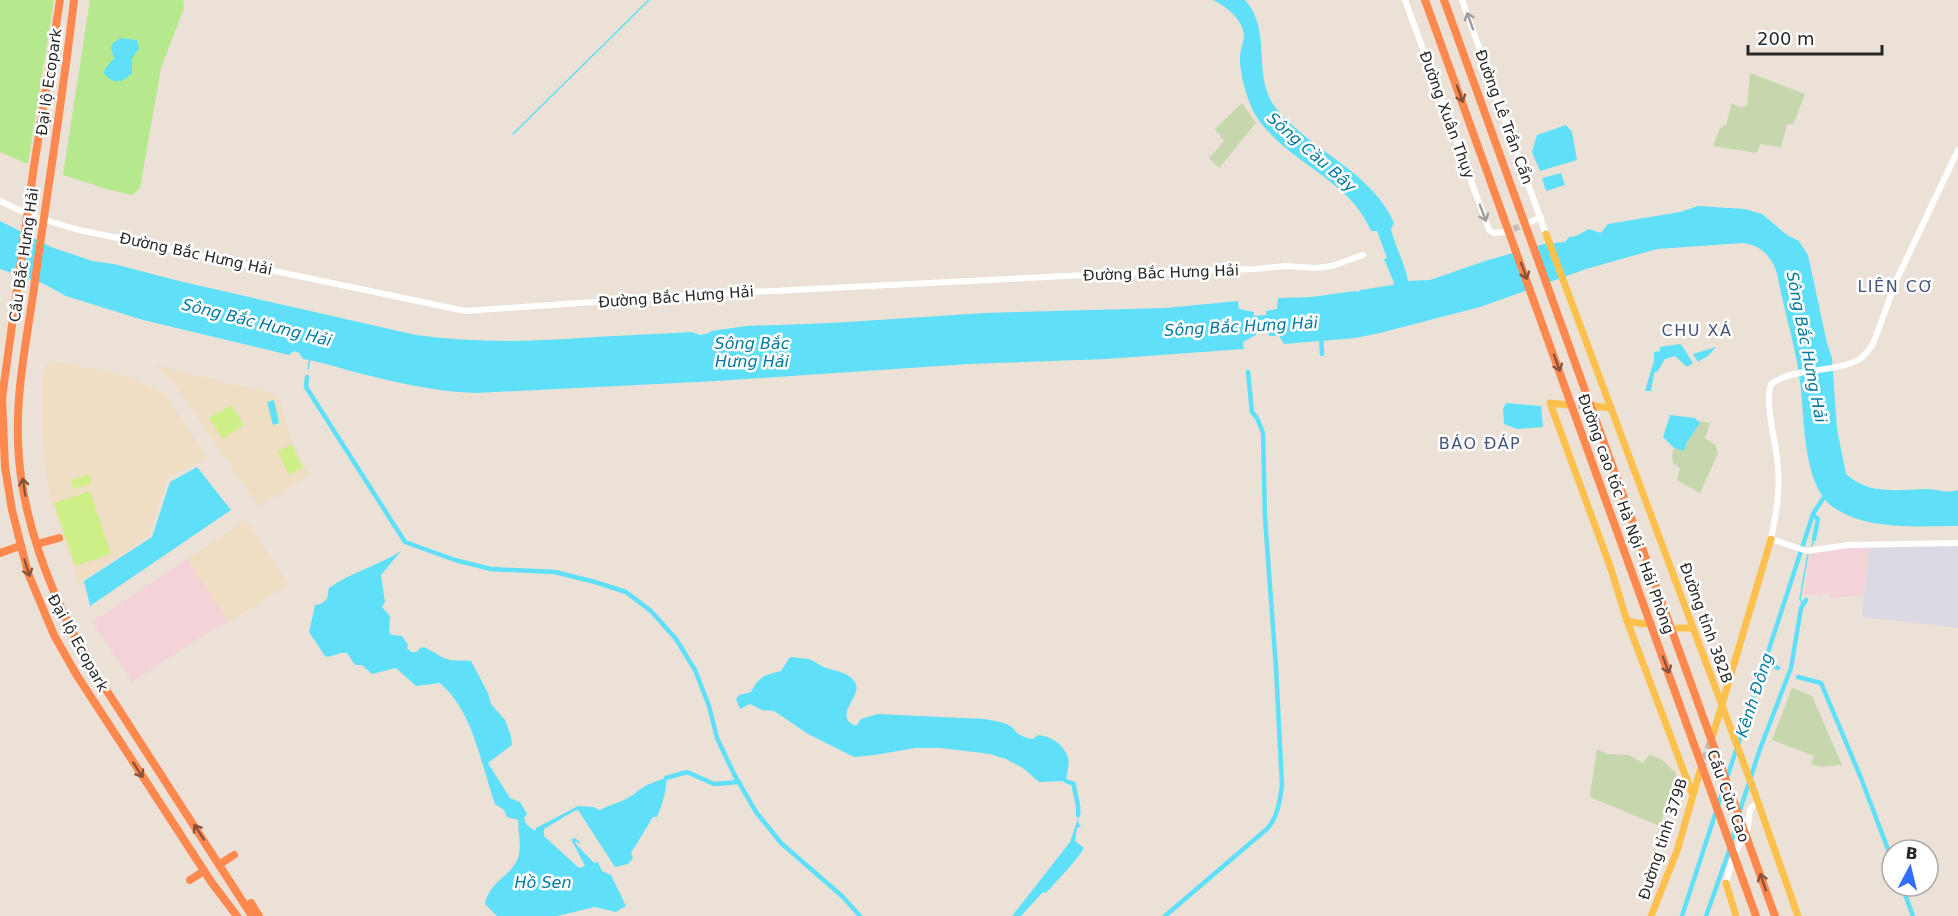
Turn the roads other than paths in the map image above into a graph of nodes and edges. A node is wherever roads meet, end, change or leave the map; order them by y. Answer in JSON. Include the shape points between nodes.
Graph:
{"nodes":[{"id":1,"x":1405,"y":0,"type":"edge"},
{"id":2,"x":1425,"y":0,"type":"edge"},
{"id":3,"x":1444,"y":0,"type":"edge"},
{"id":4,"x":1462,"y":0,"type":"edge"},
{"id":5,"x":58,"y":2,"type":"edge"},
{"id":6,"x":75,"y":2,"type":"edge"},
{"id":7,"x":1958,"y":150,"type":"edge"},
{"id":8,"x":34,"y":166,"type":"joint"},
{"id":9,"x":50,"y":168,"type":"joint"},
{"id":10,"x":0,"y":201,"type":"edge"},
{"id":11,"x":1541,"y":218,"type":"junction"},
{"id":12,"x":1527,"y":225,"type":"junction"},
{"id":13,"x":1508,"y":233,"type":"junction"},
{"id":14,"x":1546,"y":234,"type":"joint"},
{"id":15,"x":1363,"y":255,"type":"dead end"},
{"id":16,"x":8,"y":345,"type":"joint"},
{"id":17,"x":26,"y":346,"type":"joint"},
{"id":18,"x":1568,"y":405,"type":"tunnel mouth"},
{"id":19,"x":1594,"y":406,"type":"tunnel mouth"},
{"id":20,"x":1611,"y":408,"type":"junction"},
{"id":21,"x":59,"y":538,"type":"dead end"},
{"id":22,"x":1771,"y":539,"type":"junction"},
{"id":23,"x":1958,"y":543,"type":"edge"},
{"id":24,"x":37,"y":544,"type":"junction"},
{"id":25,"x":20,"y":546,"type":"junction"},
{"id":26,"x":0,"y":553,"type":"edge"},
{"id":27,"x":1627,"y":621,"type":"junction"},
{"id":28,"x":1644,"y":624,"type":"tunnel mouth"},
{"id":29,"x":1678,"y":627,"type":"tunnel mouth"},
{"id":30,"x":1693,"y":628,"type":"junction"},
{"id":31,"x":1714,"y":684,"type":"junction"},
{"id":32,"x":1727,"y":687,"type":"junction"},
{"id":33,"x":1722,"y":705,"type":"junction"},
{"id":34,"x":1700,"y":707,"type":"joint"},
{"id":35,"x":1690,"y":729,"type":"joint"},
{"id":36,"x":1713,"y":735,"type":"tunnel mouth"},
{"id":37,"x":1700,"y":771,"type":"tunnel mouth"},
{"id":38,"x":1692,"y":793,"type":"junction"},
{"id":39,"x":1758,"y":801,"type":"junction"},
{"id":40,"x":234,"y":855,"type":"dead end"},
{"id":41,"x":220,"y":864,"type":"junction"},
{"id":42,"x":204,"y":871,"type":"junction"},
{"id":43,"x":190,"y":880,"type":"dead end"},
{"id":44,"x":231,"y":880,"type":"junction"},
{"id":45,"x":212,"y":883,"type":"junction"},
{"id":46,"x":1726,"y":883,"type":"joint"},
{"id":47,"x":231,"y":916,"type":"edge"},
{"id":48,"x":237,"y":916,"type":"edge"},
{"id":49,"x":252,"y":916,"type":"edge"},
{"id":50,"x":259,"y":916,"type":"edge"},
{"id":51,"x":1651,"y":916,"type":"edge"},
{"id":52,"x":1736,"y":916,"type":"edge"},
{"id":53,"x":1756,"y":916,"type":"edge"},
{"id":54,"x":1775,"y":916,"type":"edge"},
{"id":55,"x":1798,"y":916,"type":"edge"}],
"edges":[{"from":1,"to":13,"type":"street","name":"Đường Xuân Thụy","one_way":true,"via":[[1489,230]]},
{"from":2,"to":13,"type":"highway","name":"Đường cao tốc Hà Nội - Hải Phòng","one_way":true},
{"from":3,"to":12,"type":"highway","name":"Đường cao tốc Hà Nội - Hải Phòng"},
{"from":11,"to":4,"type":"street","name":"Đường Lê Trần Cẩn","one_way":true},
{"from":5,"to":8,"type":"highway","name":"Đại lộ Ecopark"},
{"from":6,"to":9,"type":"highway","name":"Đại lộ Ecopark"},
{"from":7,"to":22,"type":"street","via":[[1897,279],[1873,344],[1860,359],[1786,376],[1772,384],[1768,396],[1778,469],[1777,513]]},
{"from":8,"to":16,"type":"highway","name":"Cầu Bắc Hưng Hải"},
{"from":9,"to":17,"type":"highway","name":"Cầu Bắc Hưng Hải"},
{"from":10,"to":15,"type":"street","name":"Đường Bắc Hưng Hải","via":[[75,229],[465,311],[704,294],[1285,266],[1314,268]]},
{"from":11,"to":12,"type":"street"},
{"from":11,"to":14,"type":"street","name":"Đường Lê Trần Cẩn"},
{"from":12,"to":34,"type":"highway","name":"Đường cao tốc Hà Nội - Hải Phòng"},
{"from":13,"to":35,"type":"highway","name":"Đường cao tốc Hà Nội - Hải Phòng","one_way":true},
{"from":14,"to":20,"type":"main road","name":"Đường tỉnh 382B"},
{"from":16,"to":25,"type":"highway","name":"Đại lộ Ecopark","via":[[2,424],[5,467]]},
{"from":24,"to":17,"type":"highway","name":"Đại lộ Ecopark","one_way":true,"via":[[26,502],[18,442]]},
{"from":18,"to":27,"type":"main road","via":[[1550,403]]},
{"from":19,"to":20,"type":"main road"},
{"from":20,"to":30,"type":"main road","name":"Đường tỉnh 382B"},
{"from":21,"to":24,"type":"highway"},
{"from":22,"to":23,"type":"street","via":[[1807,551],[1848,544]]},
{"from":22,"to":32,"type":"main road"},
{"from":41,"to":24,"type":"highway","name":"Đại lộ Ecopark","one_way":true,"via":[[87,660],[44,570]]},
{"from":25,"to":26,"type":"highway"},
{"from":25,"to":42,"type":"highway","name":"Đại lộ Ecopark","one_way":true,"via":[[36,596],[70,664]]},
{"from":27,"to":28,"type":"main road"},
{"from":27,"to":38,"type":"main road"},
{"from":29,"to":30,"type":"main road"},
{"from":30,"to":31,"type":"main road","name":"Đường tỉnh 382B"},
{"from":31,"to":32,"type":"main road"},
{"from":31,"to":33,"type":"main road","name":"Đường tỉnh 382B"},
{"from":32,"to":33,"type":"main road"},
{"from":33,"to":36,"type":"main road"},
{"from":33,"to":39,"type":"main road","name":"Đường tỉnh 382B"},
{"from":54,"to":34,"type":"highway","name":"Cầu Cửu Cao","one_way":true},
{"from":35,"to":53,"type":"highway","name":"Cầu Cửu Cao"},
{"from":37,"to":38,"type":"main road","name":"Đường tỉnh 379B"},
{"from":38,"to":51,"type":"main road","name":"Đường tỉnh 379B","via":[[1677,851]]},
{"from":39,"to":46,"type":"street","via":[[1750,809],[1748,828]]},
{"from":39,"to":55,"type":"main road","name":"Đường tỉnh 382B"},
{"from":40,"to":41,"type":"highway"},
{"from":41,"to":44,"type":"highway","name":"Đại lộ Ecopark"},
{"from":42,"to":43,"type":"highway"},
{"from":42,"to":45,"type":"highway","name":"Đại lộ Ecopark"},
{"from":44,"to":49,"type":"highway","name":"Đại lộ Ecopark"},
{"from":44,"to":50,"type":"highway"},
{"from":45,"to":47,"type":"highway"},
{"from":45,"to":48,"type":"highway","name":"Đại lộ Ecopark"},
{"from":46,"to":52,"type":"main road"}]}
